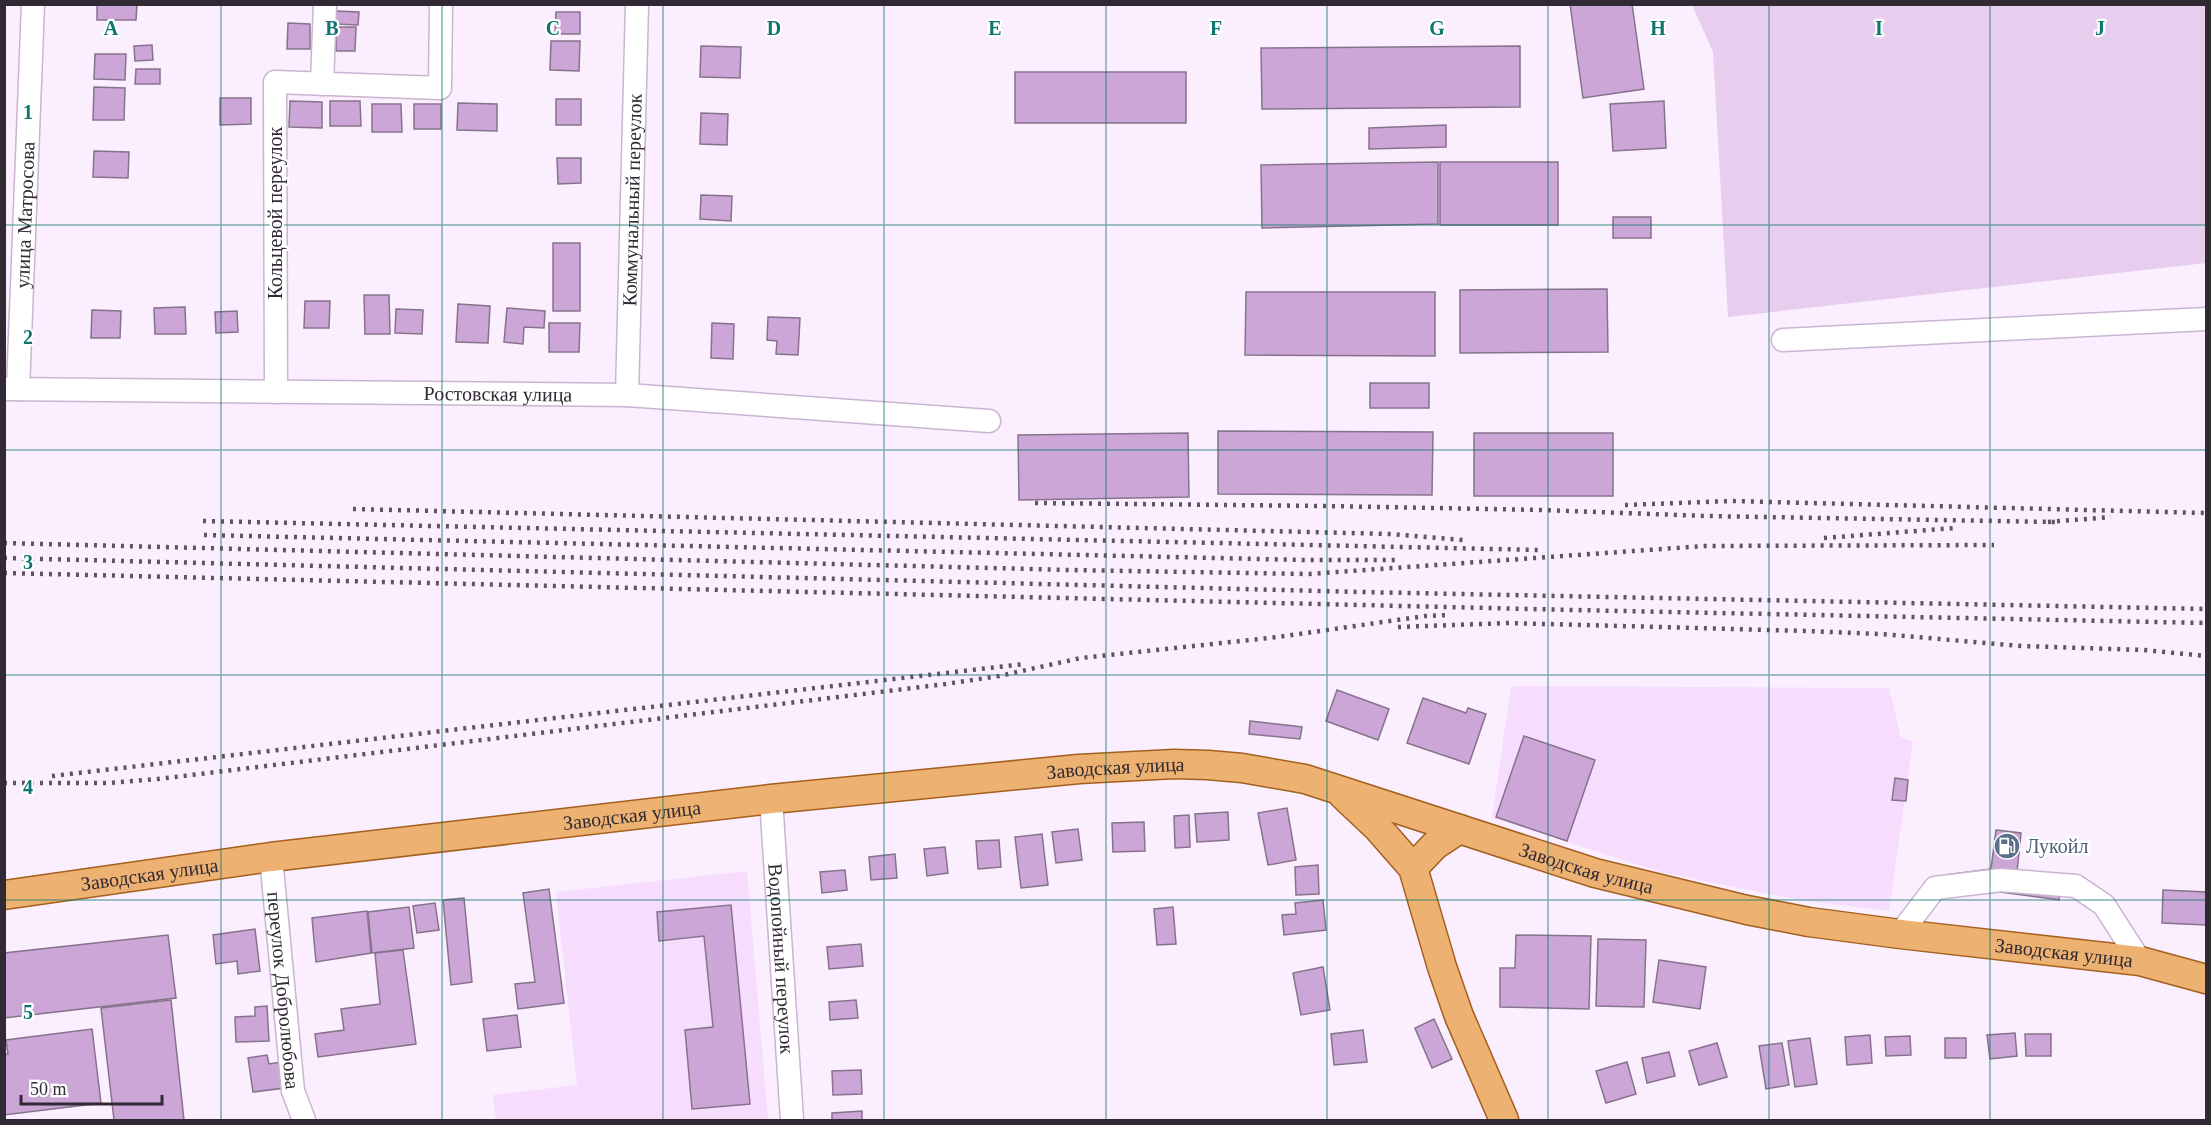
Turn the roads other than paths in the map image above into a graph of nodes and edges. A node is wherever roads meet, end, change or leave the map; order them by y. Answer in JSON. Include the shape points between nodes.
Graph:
{"nodes":[{"id":1,"x":33,"y":4,"type":"edge"},
{"id":2,"x":325,"y":4,"type":"edge"},
{"id":3,"x":441,"y":4,"type":"edge"},
{"id":4,"x":637,"y":4,"type":"edge"},
{"id":5,"x":322,"y":84,"type":"junction"},
{"id":6,"x":26,"y":188,"type":"junction"},
{"id":7,"x":4,"y":198,"type":"edge"},
{"id":8,"x":2206,"y":319,"type":"edge"},
{"id":9,"x":1784,"y":340,"type":"dead end"},
{"id":10,"x":11,"y":389,"type":"edge"},
{"id":11,"x":276,"y":392,"type":"junction"},
{"id":12,"x":627,"y":395,"type":"junction"},
{"id":13,"x":989,"y":421,"type":"dead end"},
{"id":14,"x":1336,"y":790,"type":"junction"},
{"id":15,"x":771,"y":799,"type":"junction"},
{"id":16,"x":1459,"y":829,"type":"junction"},
{"id":17,"x":271,"y":856,"type":"junction"},
{"id":18,"x":1413,"y":868,"type":"junction"},
{"id":19,"x":4,"y":894,"type":"edge"},
{"id":20,"x":1900,"y":934,"type":"junction"},
{"id":21,"x":2139,"y":961,"type":"junction"},
{"id":22,"x":2206,"y":979,"type":"edge"},
{"id":23,"x":304,"y":1120,"type":"edge"},
{"id":24,"x":792,"y":1120,"type":"edge"},
{"id":25,"x":1504,"y":1120,"type":"edge"}],
"edges":[{"from":1,"to":6,"type":"street","name":"улица Матросова"},
{"from":2,"to":5,"type":"street"},
{"from":3,"to":5,"type":"street","name":"Кольцевой переулок","via":[[440,88]]},
{"from":4,"to":12,"type":"street","name":"Коммунальный переулок"},
{"from":5,"to":11,"type":"street","name":"Кольцевой переулок","via":[[275,82]]},
{"from":6,"to":7,"type":"street"},
{"from":6,"to":10,"type":"street","name":"улица Матросова"},
{"from":8,"to":9,"type":"street"},
{"from":10,"to":11,"type":"street","name":"Ростовская улица"},
{"from":11,"to":12,"type":"street","name":"Ростовская улица"},
{"from":12,"to":13,"type":"street","name":"Ростовская улица"},
{"from":14,"to":15,"type":"main road","name":"Заводская улица","via":[[1305,779],[1242,768],[1174,764],[1079,769]]},
{"from":14,"to":16,"type":"main road","name":"Заводская улица"},
{"from":14,"to":18,"type":"main road","via":[[1359,809]]},
{"from":15,"to":17,"type":"main road","name":"Заводская улица"},
{"from":15,"to":24,"type":"street","name":"Водопойный переулок"},
{"from":16,"to":18,"type":"main road","via":[[1435,845]]},
{"from":16,"to":20,"type":"main road","name":"Заводская улица","via":[[1595,873],[1747,910]]},
{"from":17,"to":19,"type":"main road","name":"Заводская улица"},
{"from":17,"to":23,"type":"street","name":"переулок Добролюбова","via":[[293,1091]]},
{"from":18,"to":25,"type":"main road","via":[[1459,1016]]},
{"from":20,"to":21,"type":"main road","name":"Заводская улица"},
{"from":20,"to":21,"type":"street","via":[[1935,888],[2001,880],[2076,886],[2104,905]]},
{"from":21,"to":22,"type":"main road","name":"Заводская улица"}]}
